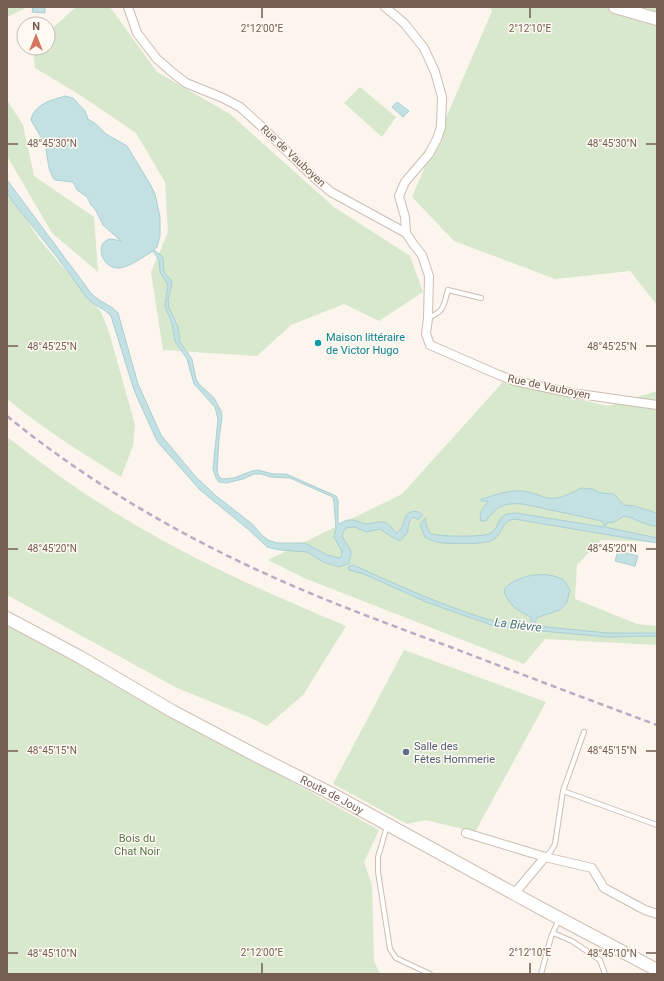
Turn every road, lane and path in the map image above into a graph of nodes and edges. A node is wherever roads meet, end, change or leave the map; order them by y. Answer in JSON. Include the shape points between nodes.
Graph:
{"nodes":[{"id":1,"x":128,"y":7,"type":"edge"},
{"id":2,"x":385,"y":7,"type":"edge"},
{"id":3,"x":615,"y":7,"type":"edge"},
{"id":4,"x":657,"y":19,"type":"edge"},
{"id":5,"x":406,"y":232,"type":"junction"},
{"id":6,"x":481,"y":298,"type":"dead end"},
{"id":7,"x":428,"y":318,"type":"junction"},
{"id":8,"x":657,"y":406,"type":"edge"},
{"id":9,"x":7,"y":618,"type":"edge"},
{"id":10,"x":584,"y":732,"type":"dead end"},
{"id":11,"x":563,"y":791,"type":"junction"},
{"id":12,"x":657,"y":824,"type":"edge"},
{"id":13,"x":388,"y":825,"type":"junction"},
{"id":14,"x":466,"y":833,"type":"dead end"},
{"id":15,"x":545,"y":857,"type":"junction"},
{"id":16,"x":514,"y":894,"type":"junction"},
{"id":17,"x":657,"y":914,"type":"edge"},
{"id":18,"x":560,"y":919,"type":"junction"},
{"id":19,"x":553,"y":933,"type":"junction"},
{"id":20,"x":657,"y":970,"type":"edge"},
{"id":21,"x":430,"y":974,"type":"edge"},
{"id":22,"x":541,"y":974,"type":"edge"},
{"id":23,"x":605,"y":974,"type":"edge"}],
"edges":[{"from":1,"to":5,"type":"street","name":"Rue de Vauboyen","via":[[137,33],[156,59],[173,74],[186,83],[240,107],[331,192]]},
{"from":2,"to":5,"type":"street","via":[[404,23],[424,48],[435,72],[442,97],[441,127],[437,140],[429,154],[405,182],[399,196]]},
{"from":3,"to":4,"type":"main road"},
{"from":5,"to":7,"type":"street","name":"Rue de Vauboyen","via":[[422,255],[429,276]]},
{"from":6,"to":7,"type":"lane","via":[[448,290],[444,306]]},
{"from":7,"to":8,"type":"street","name":"Rue de Vauboyen","via":[[426,334],[430,345],[499,376],[572,393]]},
{"from":9,"to":13,"type":"main road","name":"Route de Jouy","via":[[172,711]]},
{"from":10,"to":11,"type":"lane"},
{"from":11,"to":12,"type":"lane"},
{"from":11,"to":15,"type":"lane","via":[[555,844]]},
{"from":13,"to":16,"type":"main road","name":"Route de Jouy"},
{"from":13,"to":21,"type":"lane","via":[[378,856],[378,872],[390,949],[396,958]]},
{"from":14,"to":15,"type":"street"},
{"from":15,"to":16,"type":"street"},
{"from":15,"to":17,"type":"street","via":[[592,868],[604,888]]},
{"from":16,"to":18,"type":"main road","name":"Route de Jouy"},
{"from":18,"to":19,"type":"lane"},
{"from":18,"to":20,"type":"main road","name":"Route de Jouy"},
{"from":19,"to":22,"type":"lane"},
{"from":19,"to":23,"type":"lane","via":[[572,941],[600,960]]}]}
